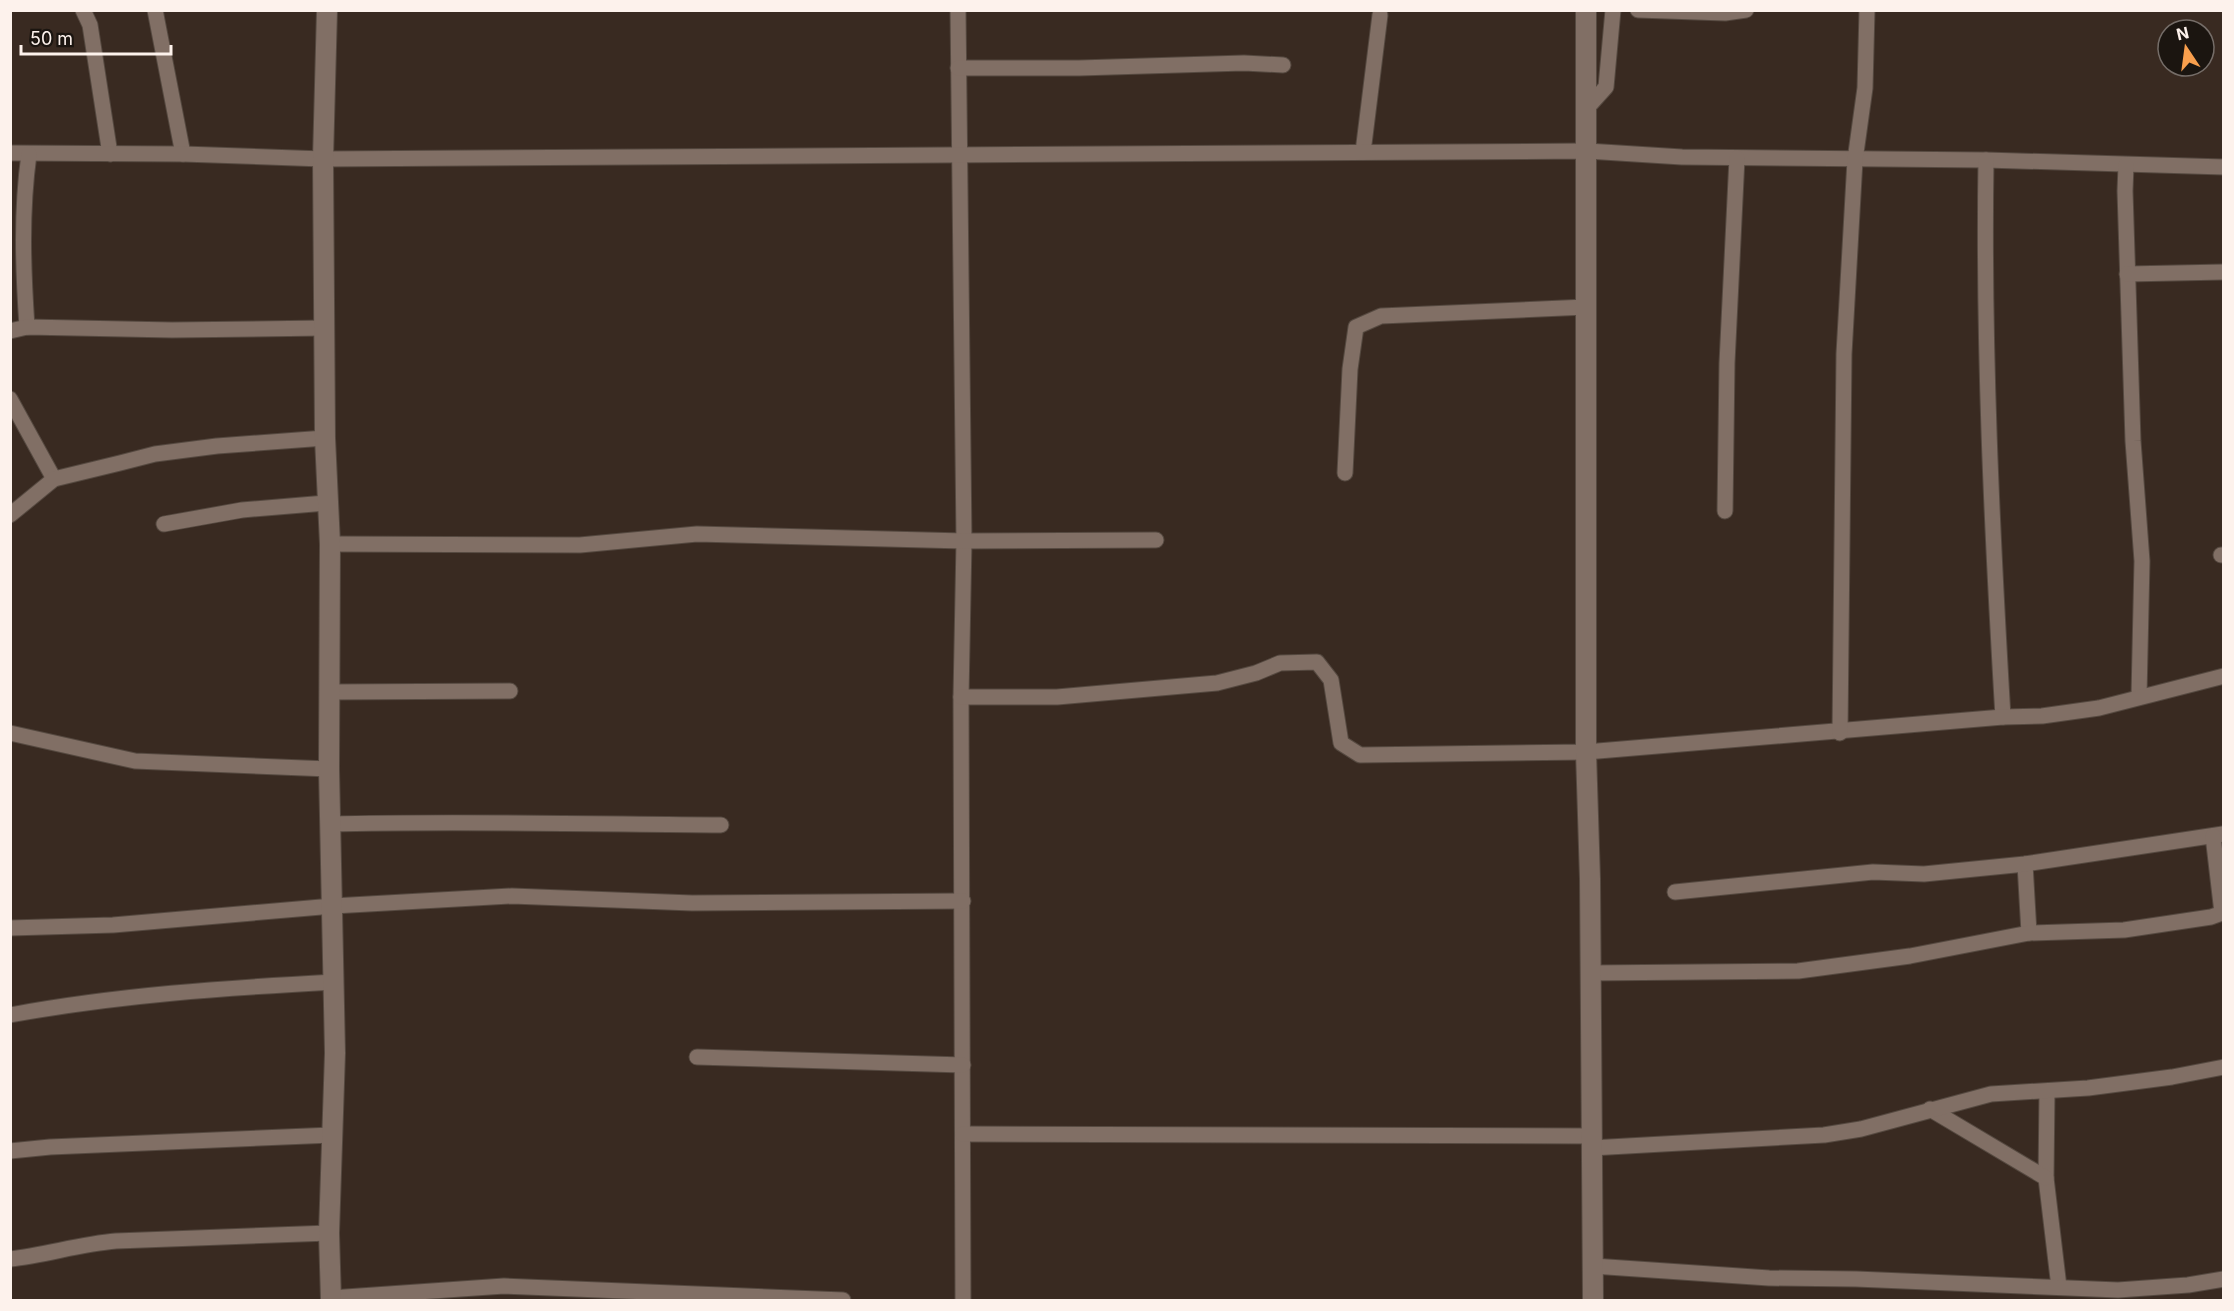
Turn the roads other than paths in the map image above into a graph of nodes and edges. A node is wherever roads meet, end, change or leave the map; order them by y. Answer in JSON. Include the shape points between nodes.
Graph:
{"nodes":[{"id":1,"x":83,"y":10,"type":"edge"},
{"id":2,"x":155,"y":10,"type":"edge"},
{"id":3,"x":327,"y":10,"type":"edge"},
{"id":4,"x":958,"y":10,"type":"edge"},
{"id":5,"x":1586,"y":10,"type":"edge"},
{"id":6,"x":1613,"y":10,"type":"edge"},
{"id":7,"x":1638,"y":10,"type":"edge"},
{"id":8,"x":1746,"y":10,"type":"edge"},
{"id":9,"x":1867,"y":10,"type":"edge"},
{"id":10,"x":1380,"y":15,"type":"dead end"},
{"id":11,"x":1283,"y":66,"type":"dead end"},
{"id":12,"x":958,"y":68,"type":"junction"},
{"id":13,"x":1587,"y":108,"type":"junction"},
{"id":14,"x":1587,"y":151,"type":"junction"},
{"id":15,"x":10,"y":153,"type":"edge"},
{"id":16,"x":110,"y":153,"type":"junction"},
{"id":17,"x":1363,"y":153,"type":"junction"},
{"id":18,"x":29,"y":154,"type":"junction"},
{"id":19,"x":183,"y":154,"type":"junction"},
{"id":20,"x":958,"y":156,"type":"junction"},
{"id":21,"x":1737,"y":158,"type":"junction"},
{"id":22,"x":323,"y":159,"type":"junction"},
{"id":23,"x":1855,"y":160,"type":"junction"},
{"id":24,"x":1986,"y":160,"type":"junction"},
{"id":25,"x":2126,"y":165,"type":"junction"},
{"id":26,"x":2223,"y":167,"type":"edge"},
{"id":27,"x":2223,"y":272,"type":"edge"},
{"id":28,"x":2127,"y":274,"type":"junction"},
{"id":29,"x":1586,"y":307,"type":"junction"},
{"id":30,"x":27,"y":327,"type":"junction"},
{"id":31,"x":324,"y":328,"type":"junction"},
{"id":32,"x":10,"y":331,"type":"edge"},
{"id":33,"x":10,"y":399,"type":"edge"},
{"id":34,"x":324,"y":438,"type":"junction"},
{"id":35,"x":1345,"y":473,"type":"dead end"},
{"id":36,"x":54,"y":479,"type":"junction"},
{"id":37,"x":327,"y":503,"type":"junction"},
{"id":38,"x":1725,"y":511,"type":"dead end"},
{"id":39,"x":10,"y":515,"type":"edge"},
{"id":40,"x":164,"y":524,"type":"dead end"},
{"id":41,"x":1156,"y":540,"type":"dead end"},
{"id":42,"x":964,"y":541,"type":"junction"},
{"id":43,"x":330,"y":544,"type":"junction"},
{"id":44,"x":2223,"y":676,"type":"edge"},
{"id":45,"x":510,"y":691,"type":"dead end"},
{"id":46,"x":330,"y":692,"type":"junction"},
{"id":47,"x":2139,"y":696,"type":"junction"},
{"id":48,"x":961,"y":697,"type":"junction"},
{"id":49,"x":2003,"y":717,"type":"junction"},
{"id":50,"x":10,"y":733,"type":"edge"},
{"id":51,"x":1840,"y":733,"type":"junction"},
{"id":52,"x":1586,"y":752,"type":"junction"},
{"id":53,"x":329,"y":769,"type":"junction"},
{"id":54,"x":330,"y":824,"type":"junction"},
{"id":55,"x":722,"y":825,"type":"dead end"},
{"id":56,"x":2218,"y":835,"type":"edge"},
{"id":57,"x":2025,"y":864,"type":"junction"},
{"id":58,"x":1675,"y":892,"type":"dead end"},
{"id":59,"x":963,"y":902,"type":"junction"},
{"id":60,"x":333,"y":906,"type":"junction"},
{"id":61,"x":10,"y":928,"type":"edge"},
{"id":62,"x":2029,"y":933,"type":"junction"},
{"id":63,"x":1589,"y":973,"type":"junction"},
{"id":64,"x":334,"y":982,"type":"junction"},
{"id":65,"x":10,"y":1015,"type":"edge"},
{"id":66,"x":696,"y":1057,"type":"dead end"},
{"id":67,"x":963,"y":1065,"type":"junction"},
{"id":68,"x":2223,"y":1067,"type":"edge"},
{"id":69,"x":2047,"y":1092,"type":"junction"},
{"id":70,"x":1930,"y":1109,"type":"junction"},
{"id":71,"x":963,"y":1134,"type":"junction"},
{"id":72,"x":332,"y":1135,"type":"junction"},
{"id":73,"x":1590,"y":1142,"type":"junction"},
{"id":74,"x":10,"y":1151,"type":"edge"},
{"id":75,"x":2046,"y":1178,"type":"junction"},
{"id":76,"x":329,"y":1233,"type":"junction"},
{"id":77,"x":10,"y":1259,"type":"edge"},
{"id":78,"x":1593,"y":1266,"type":"junction"},
{"id":79,"x":2223,"y":1279,"type":"edge"},
{"id":80,"x":2059,"y":1287,"type":"junction"},
{"id":81,"x":331,"y":1299,"type":"edge"},
{"id":82,"x":843,"y":1300,"type":"edge"},
{"id":83,"x":963,"y":1300,"type":"edge"},
{"id":84,"x":1593,"y":1300,"type":"edge"}],
"edges":[{"from":1,"to":16,"type":"street","via":[[90,25]]},
{"from":2,"to":19,"type":"street"},
{"from":3,"to":22,"type":"street"},
{"from":4,"to":12,"type":"street"},
{"from":5,"to":13,"type":"street"},
{"from":6,"to":13,"type":"street","via":[[1606,87]]},
{"from":7,"to":8,"type":"street","via":[[1725,14]]},
{"from":9,"to":23,"type":"street","via":[[1865,88]]},
{"from":10,"to":17,"type":"street"},
{"from":11,"to":12,"type":"street","via":[[1244,63]]},
{"from":12,"to":20,"type":"street"},
{"from":13,"to":14,"type":"street"},
{"from":14,"to":17,"type":"street"},
{"from":14,"to":21,"type":"street"},
{"from":14,"to":29,"type":"street"},
{"from":15,"to":18,"type":"street"},
{"from":16,"to":18,"type":"street"},
{"from":16,"to":19,"type":"street"},
{"from":17,"to":20,"type":"street"},
{"from":18,"to":30,"type":"street","via":[[22,256]]},
{"from":19,"to":22,"type":"street"},
{"from":20,"to":22,"type":"street"},
{"from":20,"to":42,"type":"street"},
{"from":21,"to":23,"type":"street"},
{"from":21,"to":38,"type":"street","via":[[1727,363]]},
{"from":22,"to":31,"type":"street"},
{"from":23,"to":24,"type":"street"},
{"from":23,"to":51,"type":"street","via":[[1844,354]]},
{"from":24,"to":25,"type":"street"},
{"from":24,"to":49,"type":"street","via":[[1984,278],[1990,478]]},
{"from":25,"to":26,"type":"street"},
{"from":25,"to":28,"type":"street"},
{"from":27,"to":28,"type":"street"},
{"from":28,"to":47,"type":"street","via":[[2142,561]]},
{"from":29,"to":35,"type":"street","via":[[1381,316],[1356,327]]},
{"from":29,"to":52,"type":"street"},
{"from":30,"to":31,"type":"street"},
{"from":30,"to":32,"type":"street"},
{"from":31,"to":34,"type":"street"},
{"from":33,"to":36,"type":"street"},
{"from":34,"to":36,"type":"street","via":[[155,454]]},
{"from":34,"to":37,"type":"street"},
{"from":36,"to":39,"type":"street"},
{"from":37,"to":40,"type":"street","via":[[242,510]]},
{"from":37,"to":43,"type":"street"},
{"from":41,"to":42,"type":"street"},
{"from":42,"to":43,"type":"street","via":[[697,534],[580,545]]},
{"from":42,"to":48,"type":"street"},
{"from":43,"to":46,"type":"street"},
{"from":44,"to":47,"type":"street"},
{"from":45,"to":46,"type":"street"},
{"from":46,"to":53,"type":"street"},
{"from":47,"to":49,"type":"street","via":[[2076,712]]},
{"from":48,"to":52,"type":"street","via":[[1057,697],[1217,683],[1280,663],[1317,662],[1331,680],[1341,743],[1360,755]]},
{"from":48,"to":59,"type":"street"},
{"from":49,"to":51,"type":"street"},
{"from":50,"to":53,"type":"street","via":[[135,761]]},
{"from":51,"to":52,"type":"street"},
{"from":52,"to":63,"type":"street"},
{"from":53,"to":54,"type":"street"},
{"from":54,"to":55,"type":"street"},
{"from":54,"to":60,"type":"street"},
{"from":56,"to":57,"type":"street"},
{"from":56,"to":62,"type":"street","via":[[2222,913],[2124,930]]},
{"from":57,"to":58,"type":"street","via":[[1924,874],[1873,872]]},
{"from":57,"to":62,"type":"street"},
{"from":59,"to":60,"type":"street","via":[[714,904],[512,896]]},
{"from":59,"to":67,"type":"street"},
{"from":60,"to":61,"type":"street","via":[[113,925]]},
{"from":60,"to":64,"type":"street"},
{"from":62,"to":63,"type":"street","via":[[1910,957],[1798,971]]},
{"from":63,"to":73,"type":"street"},
{"from":64,"to":65,"type":"street","via":[[199,989]]},
{"from":64,"to":72,"type":"street"},
{"from":66,"to":67,"type":"street"},
{"from":67,"to":71,"type":"street"},
{"from":68,"to":69,"type":"street"},
{"from":69,"to":70,"type":"street","via":[[1991,1094]]},
{"from":69,"to":75,"type":"street"},
{"from":70,"to":73,"type":"street","via":[[1824,1135]]},
{"from":70,"to":75,"type":"street"},
{"from":71,"to":73,"type":"street"},
{"from":71,"to":83,"type":"street"},
{"from":72,"to":74,"type":"street"},
{"from":72,"to":76,"type":"street"},
{"from":73,"to":78,"type":"street"},
{"from":75,"to":80,"type":"street"},
{"from":76,"to":77,"type":"street","via":[[116,1241]]},
{"from":76,"to":81,"type":"street"},
{"from":78,"to":80,"type":"street","via":[[1778,1279]]},
{"from":78,"to":84,"type":"street"},
{"from":79,"to":80,"type":"street","via":[[2118,1290]]},
{"from":81,"to":82,"type":"street","via":[[504,1286]]}]}
